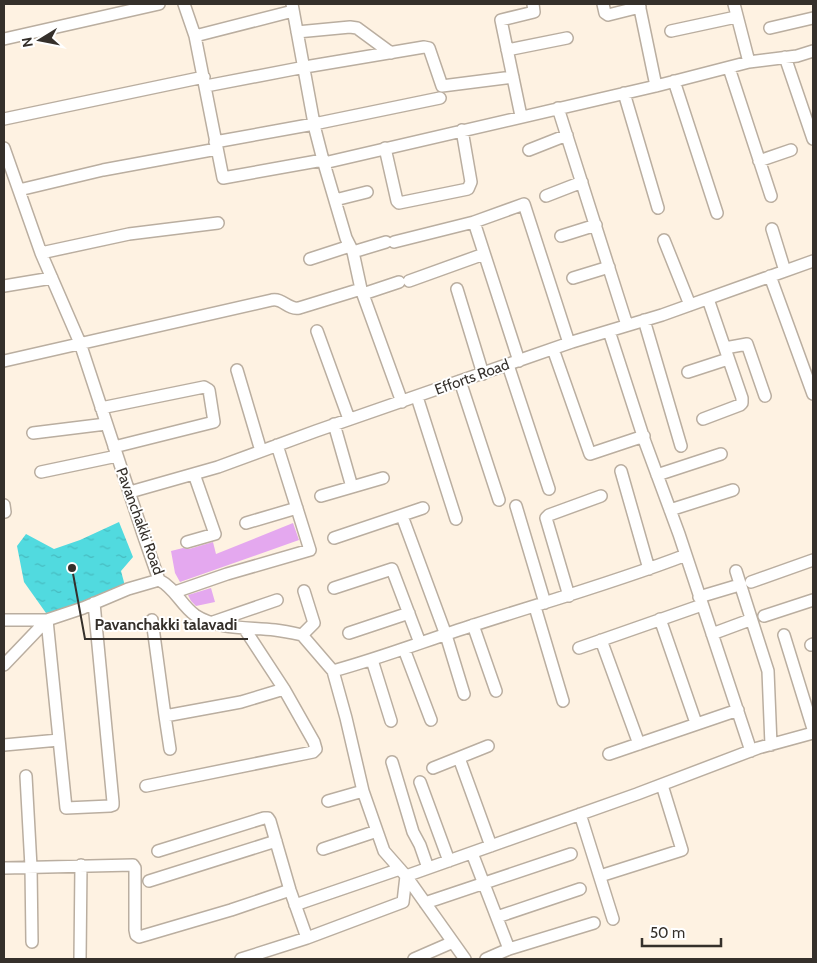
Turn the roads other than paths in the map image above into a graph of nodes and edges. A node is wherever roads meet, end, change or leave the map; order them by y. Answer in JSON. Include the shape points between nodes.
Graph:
{"nodes":[{"id":1,"x":158,"y":4,"type":"edge"},
{"id":2,"x":184,"y":4,"type":"edge"},
{"id":3,"x":533,"y":4,"type":"edge"},
{"id":4,"x":603,"y":4,"type":"edge"},
{"id":5,"x":734,"y":4,"type":"edge"},
{"id":6,"x":639,"y":5,"type":"edge"},
{"id":7,"x":293,"y":7,"type":"edge"},
{"id":8,"x":736,"y":18,"type":"junction"},
{"id":9,"x":813,"y":18,"type":"edge"},
{"id":10,"x":770,"y":28,"type":"dead end"},
{"id":11,"x":671,"y":31,"type":"dead end"},
{"id":12,"x":297,"y":32,"type":"junction"},
{"id":13,"x":195,"y":36,"type":"junction"},
{"id":14,"x":567,"y":38,"type":"dead end"},
{"id":15,"x":4,"y":39,"type":"edge"},
{"id":16,"x":507,"y":50,"type":"junction"},
{"id":17,"x":813,"y":52,"type":"edge"},
{"id":18,"x":390,"y":53,"type":"junction"},
{"id":19,"x":785,"y":57,"type":"junction"},
{"id":20,"x":748,"y":62,"type":"junction"},
{"id":21,"x":304,"y":67,"type":"junction"},
{"id":22,"x":729,"y":68,"type":"junction"},
{"id":23,"x":513,"y":77,"type":"junction"},
{"id":24,"x":674,"y":81,"type":"junction"},
{"id":25,"x":205,"y":82,"type":"junction"},
{"id":26,"x":656,"y":86,"type":"junction"},
{"id":27,"x":624,"y":93,"type":"junction"},
{"id":28,"x":440,"y":98,"type":"dead end"},
{"id":29,"x":558,"y":108,"type":"junction"},
{"id":30,"x":521,"y":116,"type":"junction"},
{"id":31,"x":4,"y":119,"type":"edge"},
{"id":32,"x":314,"y":124,"type":"junction"},
{"id":33,"x":462,"y":130,"type":"junction"},
{"id":34,"x":567,"y":135,"type":"junction"},
{"id":35,"x":813,"y":140,"type":"edge"},
{"id":36,"x":216,"y":146,"type":"junction"},
{"id":37,"x":4,"y":148,"type":"edge"},
{"id":38,"x":385,"y":148,"type":"junction"},
{"id":39,"x":529,"y":150,"type":"dead end"},
{"id":40,"x":791,"y":150,"type":"dead end"},
{"id":41,"x":323,"y":161,"type":"junction"},
{"id":42,"x":759,"y":161,"type":"junction"},
{"id":43,"x":582,"y":182,"type":"junction"},
{"id":44,"x":19,"y":190,"type":"junction"},
{"id":45,"x":367,"y":192,"type":"dead end"},
{"id":46,"x":546,"y":196,"type":"dead end"},
{"id":47,"x":771,"y":196,"type":"dead end"},
{"id":48,"x":335,"y":200,"type":"junction"},
{"id":49,"x":658,"y":208,"type":"dead end"},
{"id":50,"x":718,"y":213,"type":"dead end"},
{"id":51,"x":474,"y":222,"type":"junction"},
{"id":52,"x":218,"y":223,"type":"dead end"},
{"id":53,"x":596,"y":225,"type":"junction"},
{"id":54,"x":772,"y":229,"type":"dead end"},
{"id":55,"x":561,"y":236,"type":"dead end"},
{"id":56,"x":664,"y":240,"type":"dead end"},
{"id":57,"x":351,"y":249,"type":"junction"},
{"id":58,"x":41,"y":253,"type":"junction"},
{"id":59,"x":484,"y":254,"type":"junction"},
{"id":60,"x":310,"y":259,"type":"dead end"},
{"id":61,"x":813,"y":261,"type":"edge"},
{"id":62,"x":609,"y":267,"type":"junction"},
{"id":63,"x":785,"y":271,"type":"junction"},
{"id":64,"x":770,"y":276,"type":"junction"},
{"id":65,"x":52,"y":278,"type":"junction"},
{"id":66,"x":573,"y":278,"type":"dead end"},
{"id":67,"x":4,"y":286,"type":"edge"},
{"id":68,"x":457,"y":289,"type":"dead end"},
{"id":69,"x":362,"y":292,"type":"junction"},
{"id":70,"x":708,"y":299,"type":"junction"},
{"id":71,"x":690,"y":305,"type":"junction"},
{"id":72,"x":644,"y":320,"type":"junction"},
{"id":73,"x":627,"y":325,"type":"junction"},
{"id":74,"x":317,"y":331,"type":"dead end"},
{"id":75,"x":609,"y":331,"type":"junction"},
{"id":76,"x":80,"y":343,"type":"junction"},
{"id":77,"x":569,"y":343,"type":"junction"},
{"id":78,"x":553,"y":349,"type":"junction"},
{"id":79,"x":726,"y":354,"type":"junction"},
{"id":80,"x":519,"y":360,"type":"junction"},
{"id":81,"x":4,"y":361,"type":"edge"},
{"id":82,"x":508,"y":365,"type":"junction"},
{"id":83,"x":237,"y":370,"type":"dead end"},
{"id":84,"x":688,"y":372,"type":"dead end"},
{"id":85,"x":483,"y":374,"type":"junction"},
{"id":86,"x":810,"y":375,"type":"edge"},
{"id":87,"x":460,"y":382,"type":"junction"},
{"id":88,"x":813,"y":394,"type":"edge"},
{"id":89,"x":765,"y":396,"type":"dead end"},
{"id":90,"x":416,"y":397,"type":"junction"},
{"id":91,"x":402,"y":402,"type":"junction"},
{"id":92,"x":101,"y":408,"type":"junction"},
{"id":93,"x":349,"y":419,"type":"junction"},
{"id":94,"x":704,"y":419,"type":"dead end"},
{"id":95,"x":106,"y":424,"type":"junction"},
{"id":96,"x":334,"y":424,"type":"junction"},
{"id":97,"x":33,"y":433,"type":"dead end"},
{"id":98,"x":644,"y":436,"type":"junction"},
{"id":99,"x":277,"y":445,"type":"junction"},
{"id":100,"x":681,"y":446,"type":"dead end"},
{"id":101,"x":115,"y":451,"type":"junction"},
{"id":102,"x":261,"y":451,"type":"junction"},
{"id":103,"x":721,"y":454,"type":"dead end"},
{"id":104,"x":621,"y":471,"type":"dead end"},
{"id":105,"x":41,"y":472,"type":"dead end"},
{"id":106,"x":194,"y":474,"type":"junction"},
{"id":107,"x":657,"y":475,"type":"junction"},
{"id":108,"x":384,"y":478,"type":"dead end"},
{"id":109,"x":352,"y":487,"type":"junction"},
{"id":110,"x":549,"y":489,"type":"dead end"},
{"id":111,"x":733,"y":490,"type":"dead end"},
{"id":112,"x":130,"y":492,"type":"junction"},
{"id":113,"x":321,"y":496,"type":"dead end"},
{"id":114,"x":601,"y":496,"type":"dead end"},
{"id":115,"x":499,"y":500,"type":"dead end"},
{"id":116,"x":516,"y":506,"type":"dead end"},
{"id":117,"x":297,"y":508,"type":"junction"},
{"id":118,"x":423,"y":508,"type":"dead end"},
{"id":119,"x":670,"y":510,"type":"junction"},
{"id":120,"x":402,"y":516,"type":"junction"},
{"id":121,"x":456,"y":519,"type":"dead end"},
{"id":122,"x":246,"y":523,"type":"dead end"},
{"id":123,"x":334,"y":538,"type":"dead end"},
{"id":124,"x":187,"y":542,"type":"dead end"},
{"id":125,"x":686,"y":555,"type":"junction"},
{"id":126,"x":813,"y":560,"type":"edge"},
{"id":127,"x":649,"y":569,"type":"junction"},
{"id":128,"x":736,"y":571,"type":"dead end"},
{"id":129,"x":160,"y":580,"type":"junction"},
{"id":130,"x":752,"y":582,"type":"dead end"},
{"id":131,"x":736,"y":586,"type":"dead end"},
{"id":132,"x":334,"y":588,"type":"dead end"},
{"id":133,"x":304,"y":590,"type":"dead end"},
{"id":134,"x":175,"y":592,"type":"junction"},
{"id":135,"x":569,"y":596,"type":"junction"},
{"id":136,"x":277,"y":600,"type":"dead end"},
{"id":137,"x":813,"y":600,"type":"edge"},
{"id":138,"x":700,"y":601,"type":"junction"},
{"id":139,"x":94,"y":603,"type":"junction"},
{"id":140,"x":540,"y":605,"type":"junction"},
{"id":141,"x":409,"y":613,"type":"junction"},
{"id":142,"x":764,"y":616,"type":"dead end"},
{"id":143,"x":660,"y":619,"type":"junction"},
{"id":144,"x":4,"y":620,"type":"edge"},
{"id":145,"x":47,"y":620,"type":"junction"},
{"id":146,"x":152,"y":620,"type":"dead end"},
{"id":147,"x":747,"y":621,"type":"dead end"},
{"id":148,"x":211,"y":623,"type":"junction"},
{"id":149,"x":473,"y":625,"type":"junction"},
{"id":150,"x":244,"y":628,"type":"junction"},
{"id":151,"x":349,"y":632,"type":"dead end"},
{"id":152,"x":712,"y":634,"type":"junction"},
{"id":153,"x":302,"y":635,"type":"junction"},
{"id":154,"x":446,"y":635,"type":"junction"},
{"id":155,"x":784,"y":635,"type":"dead end"},
{"id":156,"x":601,"y":640,"type":"junction"},
{"id":157,"x":420,"y":643,"type":"junction"},
{"id":158,"x":404,"y":648,"type":"junction"},
{"id":159,"x":579,"y":648,"type":"dead end"},
{"id":160,"x":9,"y":653,"type":"edge"},
{"id":161,"x":372,"y":660,"type":"junction"},
{"id":162,"x":4,"y":665,"type":"edge"},
{"id":163,"x":333,"y":671,"type":"junction"},
{"id":164,"x":284,"y":690,"type":"junction"},
{"id":165,"x":496,"y":691,"type":"dead end"},
{"id":166,"x":464,"y":694,"type":"dead end"},
{"id":167,"x":563,"y":701,"type":"dead end"},
{"id":168,"x":738,"y":710,"type":"junction"},
{"id":169,"x":165,"y":716,"type":"junction"},
{"id":170,"x":431,"y":720,"type":"dead end"},
{"id":171,"x":391,"y":721,"type":"dead end"},
{"id":172,"x":696,"y":723,"type":"junction"},
{"id":173,"x":813,"y":729,"type":"edge"},
{"id":174,"x":813,"y":734,"type":"edge"},
{"id":175,"x":59,"y":740,"type":"junction"},
{"id":176,"x":639,"y":744,"type":"junction"},
{"id":177,"x":4,"y":745,"type":"edge"},
{"id":178,"x":771,"y":745,"type":"junction"},
{"id":179,"x":488,"y":746,"type":"dead end"},
{"id":180,"x":170,"y":749,"type":"dead end"},
{"id":181,"x":751,"y":751,"type":"junction"},
{"id":182,"x":609,"y":754,"type":"dead end"},
{"id":183,"x":459,"y":758,"type":"junction"},
{"id":184,"x":392,"y":762,"type":"dead end"},
{"id":185,"x":433,"y":768,"type":"dead end"},
{"id":186,"x":26,"y":776,"type":"dead end"},
{"id":187,"x":420,"y":782,"type":"dead end"},
{"id":188,"x":662,"y":785,"type":"junction"},
{"id":189,"x":146,"y":786,"type":"dead end"},
{"id":190,"x":363,"y":790,"type":"junction"},
{"id":191,"x":328,"y":801,"type":"dead end"},
{"id":192,"x":580,"y":814,"type":"junction"},
{"id":193,"x":377,"y":831,"type":"junction"},
{"id":194,"x":276,"y":841,"type":"junction"},
{"id":195,"x":491,"y":846,"type":"junction"},
{"id":196,"x":323,"y":849,"type":"dead end"},
{"id":197,"x":158,"y":851,"type":"dead end"},
{"id":198,"x":472,"y":853,"type":"junction"},
{"id":199,"x":571,"y":854,"type":"dead end"},
{"id":200,"x":449,"y":861,"type":"junction"},
{"id":201,"x":81,"y":865,"type":"junction"},
{"id":202,"x":31,"y":867,"type":"junction"},
{"id":203,"x":4,"y":868,"type":"edge"},
{"id":204,"x":428,"y":868,"type":"junction"},
{"id":205,"x":403,"y":872,"type":"junction"},
{"id":206,"x":600,"y":876,"type":"junction"},
{"id":207,"x":149,"y":881,"type":"dead end"},
{"id":208,"x":484,"y":883,"type":"junction"},
{"id":209,"x":580,"y":888,"type":"dead end"},
{"id":210,"x":290,"y":890,"type":"junction"},
{"id":211,"x":425,"y":903,"type":"junction"},
{"id":212,"x":295,"y":906,"type":"junction"},
{"id":213,"x":497,"y":917,"type":"junction"},
{"id":214,"x":613,"y":919,"type":"dead end"},
{"id":215,"x":594,"y":923,"type":"dead end"},
{"id":216,"x":307,"y":938,"type":"junction"},
{"id":217,"x":32,"y":942,"type":"dead end"},
{"id":218,"x":453,"y":942,"type":"junction"},
{"id":219,"x":509,"y":949,"type":"junction"},
{"id":220,"x":80,"y":959,"type":"edge"},
{"id":221,"x":241,"y":959,"type":"edge"},
{"id":222,"x":414,"y":959,"type":"edge"},
{"id":223,"x":465,"y":959,"type":"edge"},
{"id":224,"x":486,"y":959,"type":"edge"}],
"edges":[{"from":1,"to":15,"type":"street"},
{"from":2,"to":13,"type":"street"},
{"from":3,"to":16,"type":"street","via":[[534,12],[501,20]]},
{"from":4,"to":6,"type":"street","via":[[608,15]]},
{"from":5,"to":8,"type":"street"},
{"from":6,"to":26,"type":"street"},
{"from":7,"to":12,"type":"street"},
{"from":7,"to":13,"type":"street"},
{"from":8,"to":11,"type":"street"},
{"from":8,"to":20,"type":"street"},
{"from":9,"to":10,"type":"street"},
{"from":12,"to":18,"type":"street","via":[[357,28]]},
{"from":12,"to":21,"type":"street"},
{"from":13,"to":25,"type":"street"},
{"from":14,"to":16,"type":"street"},
{"from":16,"to":23,"type":"street"},
{"from":17,"to":19,"type":"street"},
{"from":18,"to":21,"type":"street"},
{"from":18,"to":23,"type":"street","via":[[430,48],[442,86]]},
{"from":19,"to":20,"type":"street"},
{"from":19,"to":35,"type":"street"},
{"from":20,"to":22,"type":"street"},
{"from":21,"to":25,"type":"street"},
{"from":21,"to":32,"type":"street"},
{"from":22,"to":24,"type":"street"},
{"from":22,"to":42,"type":"street"},
{"from":23,"to":30,"type":"street"},
{"from":24,"to":26,"type":"street"},
{"from":24,"to":50,"type":"street"},
{"from":25,"to":31,"type":"street"},
{"from":25,"to":36,"type":"street"},
{"from":26,"to":27,"type":"street"},
{"from":27,"to":29,"type":"street"},
{"from":27,"to":49,"type":"street"},
{"from":28,"to":32,"type":"street"},
{"from":29,"to":30,"type":"street"},
{"from":29,"to":34,"type":"street"},
{"from":30,"to":33,"type":"street"},
{"from":32,"to":36,"type":"street"},
{"from":32,"to":41,"type":"street"},
{"from":33,"to":38,"type":"street"},
{"from":33,"to":38,"type":"street","via":[[471,182],[468,189],[399,203]]},
{"from":34,"to":39,"type":"street"},
{"from":34,"to":43,"type":"street"},
{"from":36,"to":41,"type":"street","via":[[223,178]]},
{"from":36,"to":44,"type":"street"},
{"from":37,"to":44,"type":"street","name":"Pavanchakki Road"},
{"from":38,"to":41,"type":"street"},
{"from":40,"to":42,"type":"street"},
{"from":41,"to":48,"type":"street"},
{"from":42,"to":47,"type":"street"},
{"from":43,"to":46,"type":"street"},
{"from":43,"to":53,"type":"street"},
{"from":44,"to":58,"type":"street","name":"Pavanchakki Road"},
{"from":45,"to":48,"type":"street"},
{"from":48,"to":57,"type":"street"},
{"from":51,"to":57,"type":"street"},
{"from":51,"to":59,"type":"street"},
{"from":51,"to":77,"type":"street","via":[[524,204]]},
{"from":52,"to":58,"type":"street","via":[[130,234]]},
{"from":53,"to":55,"type":"street"},
{"from":53,"to":62,"type":"street"},
{"from":54,"to":63,"type":"street"},
{"from":56,"to":71,"type":"street"},
{"from":57,"to":60,"type":"street"},
{"from":57,"to":69,"type":"street"},
{"from":58,"to":65,"type":"street","name":"Pavanchakki Road"},
{"from":59,"to":69,"type":"street","via":[[404,282]]},
{"from":59,"to":80,"type":"street"},
{"from":61,"to":63,"type":"street","name":"Efforts Road"},
{"from":62,"to":66,"type":"street"},
{"from":62,"to":73,"type":"street"},
{"from":63,"to":64,"type":"street","name":"Efforts Road"},
{"from":64,"to":70,"type":"street","name":"Efforts Road"},
{"from":64,"to":86,"type":"street"},
{"from":65,"to":67,"type":"street"},
{"from":65,"to":76,"type":"street","name":"Pavanchakki Road"},
{"from":68,"to":85,"type":"street"},
{"from":69,"to":76,"type":"street","via":[[299,308],[292,308],[276,299]]},
{"from":69,"to":91,"type":"street"},
{"from":70,"to":71,"type":"street","name":"Efforts Road"},
{"from":70,"to":79,"type":"street"},
{"from":71,"to":72,"type":"street","name":"Efforts Road"},
{"from":72,"to":73,"type":"street","name":"Efforts Road"},
{"from":72,"to":100,"type":"street"},
{"from":73,"to":75,"type":"street","name":"Efforts Road"},
{"from":74,"to":93,"type":"street"},
{"from":75,"to":77,"type":"street","name":"Efforts Road"},
{"from":75,"to":98,"type":"street"},
{"from":76,"to":81,"type":"street"},
{"from":76,"to":92,"type":"street","name":"Pavanchakki Road"},
{"from":77,"to":78,"type":"street","name":"Efforts Road"},
{"from":78,"to":80,"type":"street","name":"Efforts Road"},
{"from":78,"to":98,"type":"street","via":[[590,454]]},
{"from":79,"to":84,"type":"street"},
{"from":79,"to":89,"type":"street","via":[[748,344]]},
{"from":79,"to":94,"type":"street","via":[[742,403]]},
{"from":80,"to":82,"type":"street","name":"Efforts Road"},
{"from":82,"to":85,"type":"street","name":"Efforts Road"},
{"from":82,"to":110,"type":"street"},
{"from":83,"to":102,"type":"street"},
{"from":85,"to":87,"type":"street","name":"Efforts Road"},
{"from":86,"to":88,"type":"street"},
{"from":87,"to":90,"type":"street","name":"Efforts Road"},
{"from":87,"to":115,"type":"street"},
{"from":90,"to":91,"type":"street","name":"Efforts Road"},
{"from":90,"to":121,"type":"street"},
{"from":91,"to":93,"type":"street","name":"Efforts Road"},
{"from":92,"to":95,"type":"street","name":"Pavanchakki Road"},
{"from":92,"to":101,"type":"street","via":[[204,387],[209,390],[214,422]]},
{"from":93,"to":96,"type":"street","name":"Efforts Road"},
{"from":95,"to":97,"type":"street"},
{"from":95,"to":101,"type":"street","name":"Pavanchakki Road"},
{"from":96,"to":99,"type":"street","name":"Efforts Road"},
{"from":96,"to":109,"type":"street"},
{"from":98,"to":107,"type":"street"},
{"from":99,"to":102,"type":"street","name":"Efforts Road"},
{"from":99,"to":117,"type":"street"},
{"from":101,"to":105,"type":"street"},
{"from":101,"to":112,"type":"street","name":"Pavanchakki Road"},
{"from":102,"to":106,"type":"street","name":"Efforts Road"},
{"from":103,"to":107,"type":"street"},
{"from":104,"to":127,"type":"street"},
{"from":106,"to":112,"type":"street","name":"Efforts Road"},
{"from":106,"to":124,"type":"street","via":[[215,534]]},
{"from":107,"to":119,"type":"street"},
{"from":108,"to":109,"type":"street"},
{"from":109,"to":113,"type":"street"},
{"from":111,"to":119,"type":"street"},
{"from":112,"to":129,"type":"street","name":"Pavanchakki Road"},
{"from":114,"to":135,"type":"street","via":[[546,518]]},
{"from":116,"to":140,"type":"street"},
{"from":117,"to":122,"type":"street"},
{"from":117,"to":134,"type":"street","via":[[310,550]]},
{"from":118,"to":120,"type":"street"},
{"from":119,"to":125,"type":"street"},
{"from":120,"to":123,"type":"street"},
{"from":120,"to":154,"type":"street"},
{"from":125,"to":127,"type":"street"},
{"from":125,"to":138,"type":"street"},
{"from":126,"to":130,"type":"street"},
{"from":127,"to":135,"type":"street"},
{"from":128,"to":178,"type":"street","via":[[768,671]]},
{"from":129,"to":134,"type":"street","name":"Pavanchakki Road"},
{"from":129,"to":139,"type":"street"},
{"from":131,"to":138,"type":"street"},
{"from":132,"to":141,"type":"street","via":[[392,569]]},
{"from":133,"to":153,"type":"street","via":[[314,623]]},
{"from":134,"to":148,"type":"street","name":"Pavanchakki Road","via":[[183,605]]},
{"from":135,"to":140,"type":"street"},
{"from":136,"to":148,"type":"street"},
{"from":137,"to":142,"type":"street"},
{"from":138,"to":143,"type":"street"},
{"from":138,"to":152,"type":"street"},
{"from":139,"to":145,"type":"street"},
{"from":139,"to":175,"type":"street","via":[[113,805],[66,808]]},
{"from":140,"to":149,"type":"street"},
{"from":140,"to":167,"type":"street"},
{"from":141,"to":151,"type":"street"},
{"from":141,"to":157,"type":"street"},
{"from":143,"to":156,"type":"street"},
{"from":143,"to":172,"type":"street"},
{"from":144,"to":145,"type":"street"},
{"from":145,"to":160,"type":"street"},
{"from":145,"to":175,"type":"street"},
{"from":146,"to":169,"type":"street"},
{"from":147,"to":152,"type":"street"},
{"from":148,"to":150,"type":"street","name":"Pavanchakki Road"},
{"from":149,"to":154,"type":"street"},
{"from":149,"to":165,"type":"street"},
{"from":150,"to":153,"type":"street","name":"Pavanchakki Road"},
{"from":150,"to":164,"type":"street"},
{"from":152,"to":168,"type":"street"},
{"from":153,"to":163,"type":"street"},
{"from":154,"to":157,"type":"street"},
{"from":154,"to":166,"type":"street"},
{"from":155,"to":173,"type":"street"},
{"from":156,"to":159,"type":"street"},
{"from":156,"to":176,"type":"street"},
{"from":157,"to":158,"type":"street"},
{"from":158,"to":161,"type":"street"},
{"from":158,"to":170,"type":"street"},
{"from":160,"to":162,"type":"street"},
{"from":161,"to":163,"type":"street"},
{"from":161,"to":171,"type":"street"},
{"from":163,"to":190,"type":"street"},
{"from":164,"to":169,"type":"street","via":[[241,702]]},
{"from":164,"to":189,"type":"street","via":[[314,742],[316,749],[313,752]]},
{"from":168,"to":172,"type":"street"},
{"from":168,"to":181,"type":"street"},
{"from":169,"to":180,"type":"street"},
{"from":172,"to":176,"type":"street"},
{"from":174,"to":178,"type":"street"},
{"from":175,"to":177,"type":"street"},
{"from":176,"to":182,"type":"street"},
{"from":178,"to":181,"type":"street"},
{"from":179,"to":183,"type":"street"},
{"from":181,"to":188,"type":"street"},
{"from":183,"to":185,"type":"street"},
{"from":183,"to":195,"type":"street"},
{"from":184,"to":204,"type":"street","via":[[413,832]]},
{"from":186,"to":202,"type":"street"},
{"from":187,"to":200,"type":"street"},
{"from":188,"to":192,"type":"street"},
{"from":188,"to":206,"type":"street","via":[[682,850]]},
{"from":190,"to":191,"type":"street"},
{"from":190,"to":193,"type":"street"},
{"from":192,"to":195,"type":"street"},
{"from":192,"to":206,"type":"street"},
{"from":193,"to":196,"type":"street"},
{"from":193,"to":205,"type":"street","via":[[384,851]]},
{"from":194,"to":197,"type":"street","via":[[270,821],[264,818]]},
{"from":194,"to":207,"type":"street"},
{"from":194,"to":210,"type":"street"},
{"from":195,"to":198,"type":"street"},
{"from":198,"to":200,"type":"street"},
{"from":198,"to":208,"type":"street"},
{"from":199,"to":208,"type":"street"},
{"from":200,"to":204,"type":"street"},
{"from":201,"to":202,"type":"street"},
{"from":201,"to":210,"type":"street","via":[[133,865],[135,930],[139,938]]},
{"from":201,"to":220,"type":"street"},
{"from":202,"to":203,"type":"street"},
{"from":202,"to":217,"type":"street"},
{"from":204,"to":205,"type":"street"},
{"from":205,"to":211,"type":"street"},
{"from":205,"to":212,"type":"street"},
{"from":205,"to":216,"type":"street","via":[[403,902]]},
{"from":206,"to":214,"type":"street"},
{"from":208,"to":211,"type":"street"},
{"from":208,"to":213,"type":"street"},
{"from":209,"to":213,"type":"street"},
{"from":210,"to":212,"type":"street"},
{"from":211,"to":218,"type":"street"},
{"from":212,"to":216,"type":"street"},
{"from":213,"to":219,"type":"street"},
{"from":215,"to":219,"type":"street"},
{"from":216,"to":221,"type":"street"},
{"from":218,"to":222,"type":"street"},
{"from":218,"to":223,"type":"street"},
{"from":219,"to":224,"type":"street"}]}
